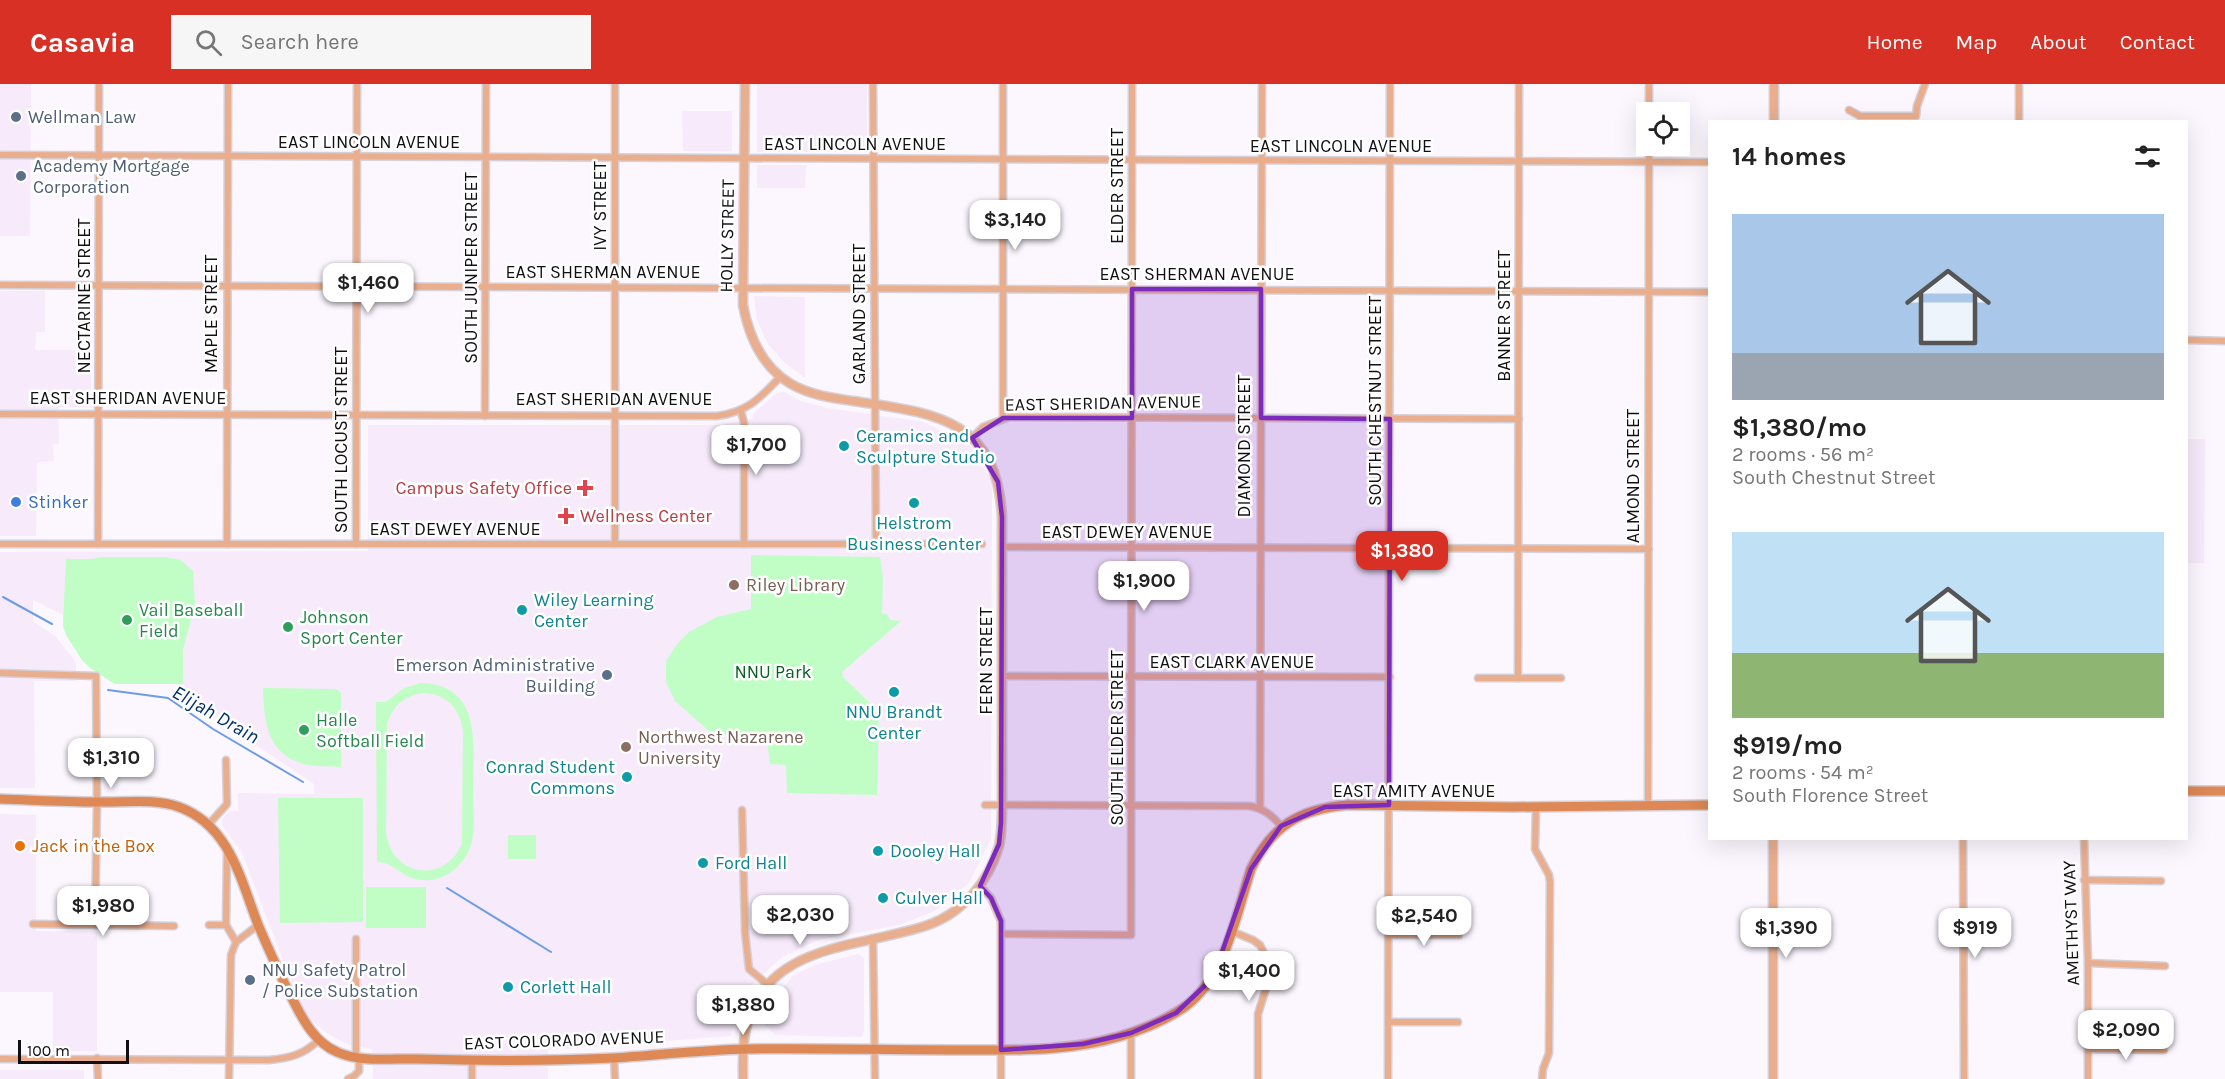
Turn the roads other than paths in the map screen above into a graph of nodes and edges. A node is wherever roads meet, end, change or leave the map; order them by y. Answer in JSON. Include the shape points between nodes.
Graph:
{"nodes":[{"id":1,"x":99,"y":84,"type":"edge"},
{"id":2,"x":228,"y":84,"type":"edge"},
{"id":3,"x":357,"y":84,"type":"edge"},
{"id":4,"x":486,"y":84,"type":"edge"},
{"id":5,"x":615,"y":84,"type":"edge"},
{"id":6,"x":745,"y":84,"type":"edge"},
{"id":7,"x":873,"y":84,"type":"edge"},
{"id":8,"x":1003,"y":84,"type":"edge"},
{"id":9,"x":1132,"y":84,"type":"edge"},
{"id":10,"x":1262,"y":84,"type":"edge"},
{"id":11,"x":1390,"y":84,"type":"edge"},
{"id":12,"x":1519,"y":84,"type":"edge"},
{"id":13,"x":1649,"y":84,"type":"edge"},
{"id":14,"x":1774,"y":84,"type":"edge"},
{"id":15,"x":1925,"y":84,"type":"edge"},
{"id":16,"x":2019,"y":84,"type":"edge"},
{"id":17,"x":1649,"y":102,"type":"edge"},
{"id":18,"x":1849,"y":110,"type":"dead end"},
{"id":19,"x":1896,"y":119,"type":"edge"},
{"id":20,"x":1774,"y":120,"type":"edge"},
{"id":21,"x":2019,"y":120,"type":"edge"},
{"id":22,"x":0,"y":155,"type":"edge"},
{"id":23,"x":99,"y":156,"type":"junction"},
{"id":24,"x":228,"y":156,"type":"junction"},
{"id":25,"x":1648,"y":156,"type":"edge"},
{"id":26,"x":357,"y":157,"type":"junction"},
{"id":27,"x":486,"y":157,"type":"junction"},
{"id":28,"x":615,"y":157,"type":"junction"},
{"id":29,"x":745,"y":158,"type":"junction"},
{"id":30,"x":873,"y":158,"type":"junction"},
{"id":31,"x":1003,"y":159,"type":"junction"},
{"id":32,"x":1132,"y":160,"type":"junction"},
{"id":33,"x":1261,"y":160,"type":"junction"},
{"id":34,"x":1390,"y":161,"type":"junction"},
{"id":35,"x":1519,"y":161,"type":"junction"},
{"id":36,"x":1648,"y":162,"type":"junction"},
{"id":37,"x":1708,"y":162,"type":"edge"},
{"id":38,"x":0,"y":285,"type":"edge"},
{"id":39,"x":99,"y":285,"type":"junction"},
{"id":40,"x":228,"y":286,"type":"junction"},
{"id":41,"x":356,"y":286,"type":"junction"},
{"id":42,"x":486,"y":286,"type":"junction"},
{"id":43,"x":615,"y":287,"type":"junction"},
{"id":44,"x":743,"y":287,"type":"junction"},
{"id":45,"x":874,"y":288,"type":"junction"},
{"id":46,"x":1003,"y":288,"type":"junction"},
{"id":47,"x":1132,"y":289,"type":"junction"},
{"id":48,"x":1261,"y":289,"type":"junction"},
{"id":49,"x":1390,"y":290,"type":"junction"},
{"id":50,"x":1519,"y":291,"type":"junction"},
{"id":51,"x":1648,"y":291,"type":"junction"},
{"id":52,"x":1708,"y":292,"type":"edge"},
{"id":53,"x":2188,"y":340,"type":"edge"},
{"id":54,"x":2225,"y":341,"type":"edge"},
{"id":55,"x":780,"y":377,"type":"junction"},
{"id":56,"x":874,"y":404,"type":"junction"},
{"id":57,"x":741,"y":411,"type":"junction"},
{"id":58,"x":0,"y":414,"type":"edge"},
{"id":59,"x":98,"y":414,"type":"junction"},
{"id":60,"x":227,"y":415,"type":"junction"},
{"id":61,"x":356,"y":415,"type":"junction"},
{"id":62,"x":485,"y":416,"type":"junction"},
{"id":63,"x":615,"y":416,"type":"junction"},
{"id":64,"x":1003,"y":418,"type":"junction"},
{"id":65,"x":1132,"y":418,"type":"junction"},
{"id":66,"x":1261,"y":418,"type":"junction"},
{"id":67,"x":1390,"y":419,"type":"junction"},
{"id":68,"x":1519,"y":419,"type":"junction"},
{"id":69,"x":972,"y":438,"type":"junction"},
{"id":70,"x":876,"y":543,"type":"junction"},
{"id":71,"x":0,"y":544,"type":"edge"},
{"id":72,"x":98,"y":544,"type":"junction"},
{"id":73,"x":227,"y":544,"type":"junction"},
{"id":74,"x":356,"y":544,"type":"junction"},
{"id":75,"x":615,"y":544,"type":"junction"},
{"id":76,"x":744,"y":544,"type":"junction"},
{"id":77,"x":982,"y":544,"type":"dead end"},
{"id":78,"x":1002,"y":547,"type":"junction"},
{"id":79,"x":1132,"y":547,"type":"junction"},
{"id":80,"x":1261,"y":548,"type":"junction"},
{"id":81,"x":1390,"y":548,"type":"junction"},
{"id":82,"x":1519,"y":549,"type":"junction"},
{"id":83,"x":1648,"y":549,"type":"junction"},
{"id":84,"x":0,"y":674,"type":"edge"},
{"id":85,"x":1002,"y":675,"type":"junction"},
{"id":86,"x":1132,"y":676,"type":"junction"},
{"id":87,"x":1260,"y":676,"type":"junction"},
{"id":88,"x":1390,"y":677,"type":"junction"},
{"id":89,"x":1478,"y":678,"type":"dead end"},
{"id":90,"x":1518,"y":678,"type":"junction"},
{"id":91,"x":1561,"y":678,"type":"dead end"},
{"id":92,"x":226,"y":760,"type":"dead end"},
{"id":93,"x":2188,"y":791,"type":"edge"},
{"id":94,"x":2225,"y":791,"type":"edge"},
{"id":95,"x":0,"y":799,"type":"edge"},
{"id":96,"x":97,"y":802,"type":"junction"},
{"id":97,"x":986,"y":805,"type":"dead end"},
{"id":98,"x":1002,"y":805,"type":"junction"},
{"id":99,"x":1389,"y":805,"type":"junction"},
{"id":100,"x":1708,"y":805,"type":"edge"},
{"id":101,"x":1131,"y":806,"type":"junction"},
{"id":102,"x":1648,"y":806,"type":"junction"},
{"id":103,"x":1536,"y":807,"type":"junction"},
{"id":104,"x":1260,"y":808,"type":"junction"},
{"id":105,"x":742,"y":810,"type":"dead end"},
{"id":106,"x":209,"y":824,"type":"junction"},
{"id":107,"x":1281,"y":826,"type":"junction"},
{"id":108,"x":1773,"y":840,"type":"edge"},
{"id":109,"x":1963,"y":840,"type":"edge"},
{"id":110,"x":2084,"y":840,"type":"edge"},
{"id":111,"x":227,"y":848,"type":"junction"},
{"id":112,"x":2084,"y":880,"type":"junction"},
{"id":113,"x":2161,"y":881,"type":"dead end"},
{"id":114,"x":980,"y":886,"type":"junction"},
{"id":115,"x":33,"y":924,"type":"dead end"},
{"id":116,"x":95,"y":925,"type":"junction"},
{"id":117,"x":209,"y":925,"type":"dead end"},
{"id":118,"x":226,"y":925,"type":"junction"},
{"id":119,"x":258,"y":925,"type":"junction"},
{"id":120,"x":174,"y":926,"type":"dead end"},
{"id":121,"x":1231,"y":931,"type":"junction"},
{"id":122,"x":1002,"y":934,"type":"junction"},
{"id":123,"x":1389,"y":935,"type":"junction"},
{"id":124,"x":1459,"y":935,"type":"dead end"},
{"id":125,"x":356,"y":939,"type":"dead end"},
{"id":126,"x":873,"y":939,"type":"junction"},
{"id":127,"x":236,"y":942,"type":"junction"},
{"id":128,"x":2088,"y":963,"type":"junction"},
{"id":129,"x":2166,"y":966,"type":"dead end"},
{"id":130,"x":767,"y":984,"type":"junction"},
{"id":131,"x":1389,"y":1022,"type":"junction"},
{"id":132,"x":1458,"y":1022,"type":"dead end"},
{"id":133,"x":1131,"y":1033,"type":"junction"},
{"id":134,"x":319,"y":1040,"type":"junction"},
{"id":135,"x":744,"y":1049,"type":"junction"},
{"id":136,"x":873,"y":1049,"type":"junction"},
{"id":137,"x":2088,"y":1049,"type":"junction"},
{"id":138,"x":1001,"y":1050,"type":"junction"},
{"id":139,"x":2164,"y":1050,"type":"dead end"},
{"id":140,"x":358,"y":1057,"type":"junction"},
{"id":141,"x":98,"y":1058,"type":"junction"},
{"id":142,"x":614,"y":1058,"type":"junction"},
{"id":143,"x":0,"y":1059,"type":"edge"},
{"id":144,"x":229,"y":1060,"type":"junction"},
{"id":145,"x":472,"y":1061,"type":"junction"},
{"id":146,"x":98,"y":1079,"type":"edge"},
{"id":147,"x":229,"y":1079,"type":"edge"},
{"id":148,"x":348,"y":1079,"type":"edge"},
{"id":149,"x":472,"y":1079,"type":"edge"},
{"id":150,"x":615,"y":1079,"type":"edge"},
{"id":151,"x":743,"y":1079,"type":"edge"},
{"id":152,"x":875,"y":1079,"type":"edge"},
{"id":153,"x":1001,"y":1079,"type":"edge"},
{"id":154,"x":1131,"y":1079,"type":"edge"},
{"id":155,"x":1258,"y":1079,"type":"edge"},
{"id":156,"x":1388,"y":1079,"type":"edge"},
{"id":157,"x":1542,"y":1079,"type":"edge"},
{"id":158,"x":1773,"y":1079,"type":"edge"},
{"id":159,"x":1964,"y":1079,"type":"edge"},
{"id":160,"x":2088,"y":1079,"type":"edge"}],
"edges":[{"from":1,"to":23,"type":"street","name":"NECTARINE STREET"},
{"from":2,"to":24,"type":"street","name":"MAPLE STREET"},
{"from":3,"to":26,"type":"street","name":"SOUTH LOCUST STREET"},
{"from":4,"to":27,"type":"street","name":"SOUTH JUNIPER STREET"},
{"from":5,"to":28,"type":"street","name":"IVY STREET"},
{"from":6,"to":29,"type":"street","name":"HOLLY STREET"},
{"from":7,"to":30,"type":"street","name":"GARLAND STREET"},
{"from":8,"to":31,"type":"street"},
{"from":9,"to":32,"type":"street","name":"ELDER STREET"},
{"from":10,"to":33,"type":"street","name":"DIAMOND STREET"},
{"from":11,"to":34,"type":"street","name":"SOUTH CHESTNUT STREET"},
{"from":12,"to":35,"type":"street","name":"BANNER STREET"},
{"from":13,"to":17,"type":"street"},
{"from":14,"to":20,"type":"street"},
{"from":15,"to":19,"type":"street","via":[[1916,116]]},
{"from":16,"to":21,"type":"street"},
{"from":18,"to":19,"type":"street","via":[[1860,116]]},
{"from":22,"to":23,"type":"street","name":"EAST LINCOLN AVENUE"},
{"from":23,"to":24,"type":"street","name":"EAST LINCOLN AVENUE"},
{"from":23,"to":39,"type":"street","name":"NECTARINE STREET"},
{"from":24,"to":26,"type":"street","name":"EAST LINCOLN AVENUE"},
{"from":24,"to":40,"type":"street","name":"MAPLE STREET"},
{"from":25,"to":36,"type":"street","name":"ALMOND STREET"},
{"from":26,"to":27,"type":"street","name":"EAST LINCOLN AVENUE"},
{"from":26,"to":41,"type":"street","name":"SOUTH LOCUST STREET"},
{"from":27,"to":28,"type":"street","name":"EAST LINCOLN AVENUE"},
{"from":27,"to":42,"type":"street","name":"SOUTH JUNIPER STREET"},
{"from":28,"to":29,"type":"street","name":"EAST LINCOLN AVENUE"},
{"from":28,"to":43,"type":"street","name":"IVY STREET"},
{"from":29,"to":30,"type":"street","name":"EAST LINCOLN AVENUE"},
{"from":29,"to":44,"type":"street","name":"HOLLY STREET"},
{"from":30,"to":31,"type":"street","name":"EAST LINCOLN AVENUE"},
{"from":30,"to":45,"type":"street","name":"GARLAND STREET"},
{"from":31,"to":32,"type":"street","name":"EAST LINCOLN AVENUE"},
{"from":31,"to":46,"type":"street"},
{"from":32,"to":33,"type":"street","name":"EAST LINCOLN AVENUE"},
{"from":32,"to":47,"type":"street","name":"ELDER STREET"},
{"from":33,"to":34,"type":"street","name":"EAST LINCOLN AVENUE"},
{"from":33,"to":48,"type":"street","name":"DIAMOND STREET"},
{"from":34,"to":35,"type":"street","name":"EAST LINCOLN AVENUE"},
{"from":34,"to":49,"type":"street","name":"SOUTH CHESTNUT STREET"},
{"from":35,"to":36,"type":"street","name":"EAST LINCOLN AVENUE"},
{"from":35,"to":50,"type":"street","name":"BANNER STREET"},
{"from":36,"to":37,"type":"street","name":"EAST LINCOLN AVENUE"},
{"from":36,"to":51,"type":"street","name":"ALMOND STREET"},
{"from":38,"to":39,"type":"street","name":"EAST SHERMAN AVENUE"},
{"from":39,"to":40,"type":"street","name":"EAST SHERMAN AVENUE"},
{"from":39,"to":59,"type":"street","name":"NECTARINE STREET"},
{"from":40,"to":41,"type":"street","name":"EAST SHERMAN AVENUE"},
{"from":40,"to":60,"type":"street","name":"MAPLE STREET"},
{"from":41,"to":42,"type":"street","name":"EAST SHERMAN AVENUE"},
{"from":41,"to":61,"type":"street","name":"SOUTH LOCUST STREET"},
{"from":42,"to":43,"type":"street","name":"EAST SHERMAN AVENUE"},
{"from":42,"to":62,"type":"street","name":"SOUTH JUNIPER STREET"},
{"from":43,"to":44,"type":"street","name":"EAST SHERMAN AVENUE"},
{"from":43,"to":63,"type":"street","name":"IVY STREET"},
{"from":44,"to":45,"type":"street","name":"EAST SHERMAN AVENUE"},
{"from":44,"to":55,"type":"street","name":"HOLLY STREET","via":[[747,327],[757,350]]},
{"from":45,"to":46,"type":"street","name":"EAST SHERMAN AVENUE"},
{"from":45,"to":56,"type":"street","name":"GARLAND STREET"},
{"from":46,"to":47,"type":"street","name":"EAST SHERMAN AVENUE"},
{"from":46,"to":64,"type":"street"},
{"from":47,"to":48,"type":"street","name":"EAST SHERMAN AVENUE"},
{"from":47,"to":65,"type":"street","name":"SOUTH ELDER STREET"},
{"from":48,"to":49,"type":"street","name":"EAST SHERMAN AVENUE"},
{"from":48,"to":66,"type":"street","name":"DIAMOND STREET"},
{"from":49,"to":50,"type":"street","name":"EAST SHERMAN AVENUE"},
{"from":49,"to":67,"type":"street","name":"SOUTH CHESTNUT STREET"},
{"from":50,"to":51,"type":"street","name":"EAST SHERMAN AVENUE"},
{"from":50,"to":68,"type":"street","name":"BANNER STREET"},
{"from":51,"to":52,"type":"street","name":"EAST SHERMAN AVENUE"},
{"from":51,"to":83,"type":"street","name":"ALMOND STREET"},
{"from":53,"to":54,"type":"street"},
{"from":55,"to":56,"type":"street","via":[[809,392]]},
{"from":55,"to":57,"type":"street","name":"EAST SHERIDAN AVENUE"},
{"from":56,"to":69,"type":"street","via":[[937,416]]},
{"from":56,"to":70,"type":"street","name":"GARLAND STREET"},
{"from":57,"to":63,"type":"street","name":"EAST SHERIDAN AVENUE","via":[[717,416]]},
{"from":57,"to":76,"type":"street"},
{"from":58,"to":59,"type":"street","name":"EAST SHERIDAN AVENUE"},
{"from":59,"to":60,"type":"street","name":"EAST SHERIDAN AVENUE"},
{"from":59,"to":72,"type":"street","name":"NECTARINE STREET"},
{"from":60,"to":61,"type":"street","name":"EAST SHERIDAN AVENUE"},
{"from":60,"to":73,"type":"street","name":"MAPLE STREET"},
{"from":61,"to":62,"type":"street","name":"EAST SHERIDAN AVENUE"},
{"from":61,"to":74,"type":"street","name":"SOUTH LOCUST STREET"},
{"from":62,"to":63,"type":"street","name":"EAST SHERIDAN AVENUE"},
{"from":63,"to":75,"type":"street","name":"IVY STREET"},
{"from":64,"to":65,"type":"street","name":"EAST SHERIDAN AVENUE"},
{"from":64,"to":69,"type":"street","name":"EAST SHERIDAN AVENUE","via":[[983,427]]},
{"from":65,"to":66,"type":"street","name":"EAST SHERIDAN AVENUE"},
{"from":65,"to":79,"type":"street","name":"SOUTH ELDER STREET"},
{"from":66,"to":67,"type":"street","name":"EAST SHERIDAN AVENUE"},
{"from":66,"to":80,"type":"street","name":"DIAMOND STREET"},
{"from":67,"to":68,"type":"street","name":"EAST SHERIDAN AVENUE"},
{"from":67,"to":81,"type":"street","name":"SOUTH CHESTNUT STREET"},
{"from":68,"to":82,"type":"street","name":"BANNER STREET"},
{"from":69,"to":78,"type":"street","name":"FERN STREET","via":[[987,456],[998,482]]},
{"from":70,"to":76,"type":"street","name":"EAST DEWEY AVENUE"},
{"from":70,"to":77,"type":"street","name":"EAST DEWEY AVENUE"},
{"from":71,"to":72,"type":"street","name":"EAST DEWEY AVENUE"},
{"from":72,"to":73,"type":"street","name":"EAST DEWEY AVENUE"},
{"from":73,"to":74,"type":"street","name":"EAST DEWEY AVENUE"},
{"from":74,"to":75,"type":"street","name":"EAST DEWEY AVENUE"},
{"from":75,"to":76,"type":"street","name":"EAST DEWEY AVENUE"},
{"from":78,"to":79,"type":"street","name":"EAST DEWEY AVENUE"},
{"from":78,"to":85,"type":"street","name":"FERN STREET"},
{"from":79,"to":80,"type":"street","name":"EAST DEWEY AVENUE"},
{"from":79,"to":86,"type":"street","name":"SOUTH ELDER STREET"},
{"from":80,"to":81,"type":"street","name":"EAST DEWEY AVENUE"},
{"from":80,"to":87,"type":"street","name":"DIAMOND STREET"},
{"from":81,"to":82,"type":"street","name":"EAST DEWEY AVENUE"},
{"from":81,"to":88,"type":"street","name":"SOUTH CHESTNUT STREET"},
{"from":82,"to":83,"type":"street","name":"EAST DEWEY AVENUE"},
{"from":82,"to":90,"type":"street","name":"BANNER STREET"},
{"from":83,"to":102,"type":"street","name":"ALMOND STREET"},
{"from":84,"to":96,"type":"street","via":[[96,676]]},
{"from":85,"to":86,"type":"street","name":"EAST CLARK AVENUE"},
{"from":85,"to":98,"type":"street","name":"FERN STREET"},
{"from":86,"to":87,"type":"street","name":"EAST CLARK AVENUE"},
{"from":86,"to":101,"type":"street","name":"SOUTH ELDER STREET"},
{"from":87,"to":88,"type":"street","name":"EAST CLARK AVENUE"},
{"from":87,"to":104,"type":"street","name":"DIAMOND STREET"},
{"from":88,"to":99,"type":"street","name":"SOUTH CHESTNUT STREET"},
{"from":89,"to":90,"type":"street"},
{"from":90,"to":91,"type":"street"},
{"from":92,"to":106,"type":"street","via":[[226,804]]},
{"from":93,"to":94,"type":"main road"},
{"from":95,"to":96,"type":"main road"},
{"from":96,"to":106,"type":"main road","via":[[157,802],[180,807]]},
{"from":96,"to":116,"type":"street"},
{"from":97,"to":98,"type":"street"},
{"from":98,"to":101,"type":"street"},
{"from":98,"to":114,"type":"street","name":"FERN STREET","via":[[999,844]]},
{"from":99,"to":103,"type":"main road","name":"EAST AMITY AVENUE"},
{"from":99,"to":107,"type":"main road","name":"EAST AMITY AVENUE","via":[[1324,807]]},
{"from":99,"to":123,"type":"street","name":"SOUTH CHESTNUT STREET"},
{"from":100,"to":102,"type":"main road","name":"EAST AMITY AVENUE"},
{"from":101,"to":104,"type":"street"},
{"from":101,"to":122,"type":"street","name":"SOUTH ELDER STREET","via":[[1131,935]]},
{"from":102,"to":103,"type":"main road","name":"EAST AMITY AVENUE"},
{"from":103,"to":157,"type":"street","via":[[1535,849],[1550,882],[1549,1053]]},
{"from":104,"to":107,"type":"street"},
{"from":105,"to":130,"type":"street","via":[[749,969]]},
{"from":106,"to":111,"type":"main road"},
{"from":107,"to":121,"type":"main road","via":[[1251,869]]},
{"from":108,"to":158,"type":"street"},
{"from":109,"to":159,"type":"street"},
{"from":110,"to":112,"type":"street","name":"AMETHYST WAY"},
{"from":111,"to":118,"type":"street"},
{"from":111,"to":119,"type":"main road"},
{"from":112,"to":113,"type":"street"},
{"from":112,"to":128,"type":"street","name":"AMETHYST WAY"},
{"from":114,"to":122,"type":"street","via":[[998,911]]},
{"from":114,"to":126,"type":"street","name":"FERN STREET","via":[[964,903],[929,925]]},
{"from":115,"to":116,"type":"street"},
{"from":116,"to":120,"type":"street"},
{"from":117,"to":118,"type":"street"},
{"from":118,"to":127,"type":"street"},
{"from":119,"to":127,"type":"street"},
{"from":119,"to":134,"type":"main road","via":[[300,1015]]},
{"from":121,"to":133,"type":"main road","via":[[1216,971],[1202,993],[1176,1013]]},
{"from":121,"to":155,"type":"street","via":[[1260,945],[1266,957],[1267,985],[1258,1014]]},
{"from":122,"to":138,"type":"street"},
{"from":123,"to":124,"type":"street"},
{"from":123,"to":131,"type":"street","name":"SOUTH CHESTNUT STREET"},
{"from":125,"to":140,"type":"street"},
{"from":126,"to":130,"type":"street","name":"FERN STREET","via":[[819,952],[792,964]]},
{"from":126,"to":136,"type":"street"},
{"from":127,"to":144,"type":"street","via":[[231,956]]},
{"from":128,"to":129,"type":"street"},
{"from":128,"to":137,"type":"street","name":"AMETHYST WAY"},
{"from":130,"to":135,"type":"street","via":[[753,1007]]},
{"from":131,"to":132,"type":"street"},
{"from":131,"to":156,"type":"street","name":"SOUTH CHESTNUT STREET"},
{"from":133,"to":138,"type":"main road","name":"EAST COLORADO AVENUE","via":[[1058,1048]]},
{"from":133,"to":154,"type":"street"},
{"from":134,"to":140,"type":"main road","via":[[336,1052]]},
{"from":134,"to":144,"type":"street","via":[[292,1058]]},
{"from":135,"to":136,"type":"main road","name":"EAST COLORADO AVENUE"},
{"from":135,"to":142,"type":"main road","name":"EAST COLORADO AVENUE"},
{"from":135,"to":151,"type":"street"},
{"from":136,"to":138,"type":"main road","name":"EAST COLORADO AVENUE"},
{"from":136,"to":152,"type":"street"},
{"from":137,"to":139,"type":"street"},
{"from":137,"to":160,"type":"street","name":"AMETHYST WAY"},
{"from":138,"to":153,"type":"street"},
{"from":140,"to":145,"type":"main road","name":"EAST COLORADO AVENUE"},
{"from":140,"to":148,"type":"street","via":[[359,1071]]},
{"from":141,"to":143,"type":"street"},
{"from":141,"to":144,"type":"street"},
{"from":141,"to":146,"type":"street"},
{"from":142,"to":145,"type":"main road","name":"EAST COLORADO AVENUE"},
{"from":142,"to":150,"type":"street"},
{"from":144,"to":147,"type":"street"},
{"from":145,"to":149,"type":"street"}]}
